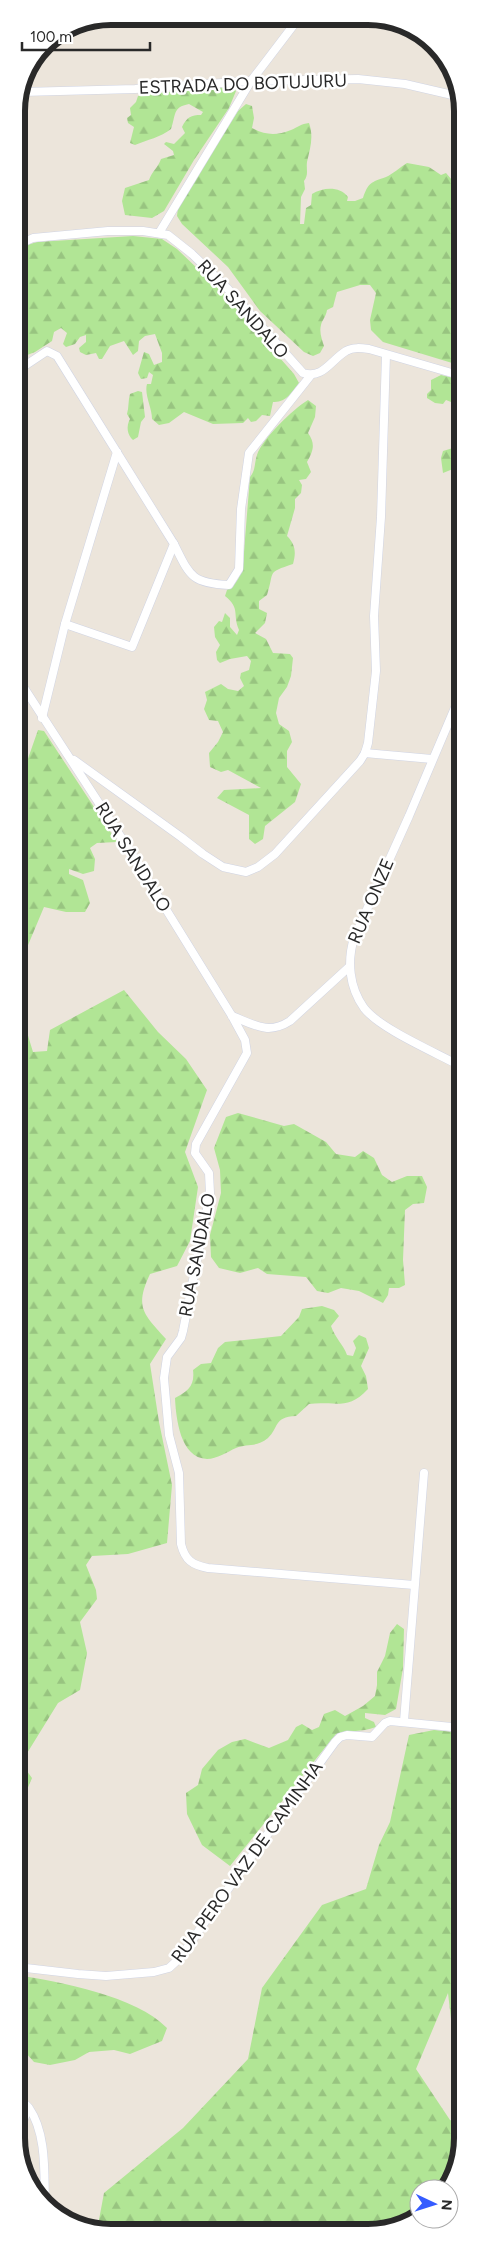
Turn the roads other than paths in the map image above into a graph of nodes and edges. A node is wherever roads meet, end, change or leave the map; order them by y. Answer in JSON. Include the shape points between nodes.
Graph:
{"nodes":[{"id":1,"x":294,"y":25,"type":"edge"},
{"id":2,"x":251,"y":81,"type":"junction"},
{"id":3,"x":28,"y":92,"type":"edge"},
{"id":4,"x":452,"y":95,"type":"edge"},
{"id":5,"x":159,"y":232,"type":"junction"},
{"id":6,"x":25,"y":242,"type":"edge"},
{"id":7,"x":386,"y":355,"type":"junction"},
{"id":8,"x":25,"y":365,"type":"edge"},
{"id":9,"x":454,"y":374,"type":"edge"},
{"id":10,"x":311,"y":375,"type":"junction"},
{"id":11,"x":117,"y":452,"type":"junction"},
{"id":12,"x":174,"y":544,"type":"junction"},
{"id":13,"x":65,"y":624,"type":"junction"},
{"id":14,"x":25,"y":690,"type":"edge"},
{"id":15,"x":454,"y":709,"type":"edge"},
{"id":16,"x":42,"y":718,"type":"junction"},
{"id":17,"x":365,"y":753,"type":"junction"},
{"id":18,"x":68,"y":756,"type":"junction"},
{"id":19,"x":432,"y":759,"type":"junction"},
{"id":20,"x":349,"y":967,"type":"junction"},
{"id":21,"x":232,"y":1016,"type":"junction"},
{"id":22,"x":454,"y":1063,"type":"edge"},
{"id":23,"x":424,"y":1473,"type":"dead end"},
{"id":24,"x":414,"y":1584,"type":"junction"},
{"id":25,"x":404,"y":1721,"type":"junction"},
{"id":26,"x":454,"y":1727,"type":"edge"},
{"id":27,"x":25,"y":1968,"type":"edge"},
{"id":28,"x":25,"y":2105,"type":"edge"},
{"id":29,"x":28,"y":2108,"type":"junction"},
{"id":30,"x":25,"y":2116,"type":"edge"},
{"id":31,"x":45,"y":2193,"type":"edge"}],
"edges":[{"from":1,"to":2,"type":"street"},
{"from":2,"to":3,"type":"street","name":"ESTRADA DO BOTUJURU"},
{"from":2,"to":4,"type":"street","name":"ESTRADA DO BOTUJURU","via":[[358,79],[405,84]]},
{"from":2,"to":5,"type":"street"},
{"from":5,"to":6,"type":"street","name":"RUA SANDALO","via":[[108,231],[47,236]]},
{"from":5,"to":10,"type":"street","name":"RUA SANDALO","via":[[192,254],[227,288],[294,366]]},
{"from":7,"to":9,"type":"street"},
{"from":7,"to":10,"type":"street","via":[[355,348],[320,374]]},
{"from":7,"to":17,"type":"street","via":[[374,616],[376,671]]},
{"from":8,"to":11,"type":"street","via":[[47,351],[57,356]]},
{"from":10,"to":12,"type":"street","via":[[249,453],[241,509],[239,569],[229,585],[210,584],[188,574]]},
{"from":11,"to":12,"type":"street"},
{"from":11,"to":13,"type":"street"},
{"from":12,"to":13,"type":"street","via":[[132,647]]},
{"from":13,"to":16,"type":"street"},
{"from":14,"to":16,"type":"street","name":"RUA SANDALO"},
{"from":15,"to":19,"type":"street","name":"RUA ONZE"},
{"from":16,"to":18,"type":"street","name":"RUA SANDALO"},
{"from":17,"to":18,"type":"street","via":[[275,854],[246,872],[223,867],[202,854]]},
{"from":17,"to":19,"type":"street"},
{"from":18,"to":21,"type":"street","name":"RUA SANDALO"},
{"from":19,"to":20,"type":"street","name":"RUA ONZE","via":[[354,938]]},
{"from":20,"to":21,"type":"street","via":[[281,1027],[267,1029]]},
{"from":20,"to":22,"type":"street","name":"RUA ONZE","via":[[364,1008],[376,1019]]},
{"from":21,"to":24,"type":"street","name":"RUA SANDALO","via":[[245,1040],[247,1052],[196,1144],[195,1153],[209,1173],[210,1193],[183,1331],[165,1363],[166,1418],[179,1473],[183,1553],[191,1564],[208,1568]]},
{"from":23,"to":24,"type":"street"},
{"from":24,"to":25,"type":"street"},
{"from":25,"to":26,"type":"street","name":"RUA PERO VAZ DE CAMINHA"},
{"from":25,"to":27,"type":"street","name":"RUA PERO VAZ DE CAMINHA","via":[[385,1723],[372,1737],[348,1735],[335,1742],[238,1872],[181,1957],[169,1968],[106,1976]]},
{"from":28,"to":29,"type":"street"},
{"from":29,"to":30,"type":"street"},
{"from":29,"to":31,"type":"street","via":[[37,2127]]}]}
